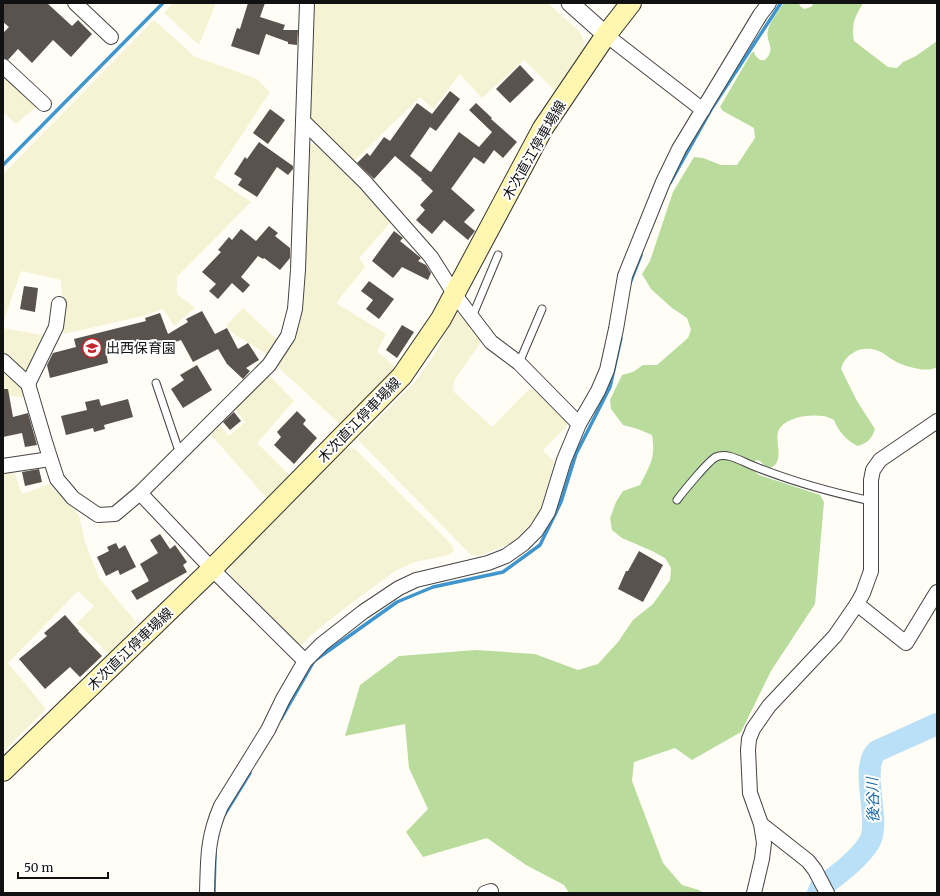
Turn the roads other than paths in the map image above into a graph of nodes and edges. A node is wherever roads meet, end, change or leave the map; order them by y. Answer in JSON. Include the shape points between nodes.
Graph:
{"nodes":[{"id":1,"x":75,"y":3,"type":"edge"},
{"id":2,"x":307,"y":3,"type":"edge"},
{"id":3,"x":570,"y":3,"type":"edge"},
{"id":4,"x":631,"y":3,"type":"edge"},
{"id":5,"x":769,"y":3,"type":"edge"},
{"id":6,"x":606,"y":35,"type":"junction"},
{"id":7,"x":111,"y":37,"type":"dead end"},
{"id":8,"x":3,"y":66,"type":"edge"},
{"id":9,"x":44,"y":104,"type":"dead end"},
{"id":10,"x":703,"y":110,"type":"junction"},
{"id":11,"x":303,"y":121,"type":"junction"},
{"id":12,"x":498,"y":255,"type":"dead end"},
{"id":13,"x":455,"y":295,"type":"junction"},
{"id":14,"x":59,"y":304,"type":"dead end"},
{"id":15,"x":542,"y":309,"type":"dead end"},
{"id":16,"x":472,"y":317,"type":"junction"},
{"id":17,"x":3,"y":361,"type":"edge"},
{"id":18,"x":519,"y":363,"type":"junction"},
{"id":19,"x":156,"y":383,"type":"dead end"},
{"id":20,"x":28,"y":384,"type":"junction"},
{"id":21,"x":937,"y":421,"type":"edge"},
{"id":22,"x":579,"y":424,"type":"junction"},
{"id":23,"x":180,"y":454,"type":"junction"},
{"id":24,"x":50,"y":460,"type":"junction"},
{"id":25,"x":3,"y":466,"type":"edge"},
{"id":26,"x":140,"y":493,"type":"junction"},
{"id":27,"x":677,"y":500,"type":"dead end"},
{"id":28,"x":871,"y":501,"type":"junction"},
{"id":29,"x":212,"y":569,"type":"junction"},
{"id":30,"x":937,"y":592,"type":"edge"},
{"id":31,"x":857,"y":604,"type":"junction"},
{"id":32,"x":305,"y":661,"type":"junction"},
{"id":33,"x":3,"y":771,"type":"edge"},
{"id":34,"x":761,"y":824,"type":"junction"},
{"id":35,"x":207,"y":893,"type":"edge"},
{"id":36,"x":754,"y":893,"type":"edge"},
{"id":37,"x":827,"y":893,"type":"edge"}],
"edges":[{"from":1,"to":7,"type":"street"},
{"from":2,"to":11,"type":"street"},
{"from":3,"to":6,"type":"street"},
{"from":4,"to":6,"type":"main road","name":"木次直江停車場線"},
{"from":5,"to":10,"type":"street"},
{"from":6,"to":10,"type":"street"},
{"from":6,"to":13,"type":"main road","name":"木次直江停車場線","via":[[543,128]]},
{"from":8,"to":9,"type":"street"},
{"from":10,"to":22,"type":"street","via":[[679,149],[625,276],[607,370]]},
{"from":11,"to":13,"type":"street","via":[[365,182],[431,257]]},
{"from":11,"to":23,"type":"street","via":[[295,309],[288,336],[270,365]]},
{"from":12,"to":16,"type":"lane"},
{"from":13,"to":16,"type":"street"},
{"from":13,"to":29,"type":"main road","name":"木次直江停車場線","via":[[402,376]]},
{"from":14,"to":20,"type":"street","via":[[56,327]]},
{"from":15,"to":18,"type":"lane"},
{"from":16,"to":18,"type":"street","via":[[491,342]]},
{"from":17,"to":20,"type":"street"},
{"from":18,"to":22,"type":"street"},
{"from":19,"to":23,"type":"lane"},
{"from":20,"to":24,"type":"street"},
{"from":21,"to":28,"type":"street","via":[[876,464],[871,480]]},
{"from":22,"to":32,"type":"street","via":[[564,460],[548,512],[536,531],[523,544],[506,556],[488,563],[416,580],[399,588],[363,612],[322,644]]},
{"from":23,"to":26,"type":"street"},
{"from":24,"to":25,"type":"street"},
{"from":24,"to":26,"type":"street","via":[[58,479],[72,498],[98,515],[115,514]]},
{"from":26,"to":29,"type":"street"},
{"from":27,"to":28,"type":"lane","via":[[705,466],[716,457],[728,456],[773,474],[833,493]]},
{"from":28,"to":31,"type":"street","via":[[871,571]]},
{"from":29,"to":32,"type":"street"},
{"from":29,"to":33,"type":"main road","name":"木次直江停車場線"},
{"from":30,"to":31,"type":"street","via":[[906,643]]},
{"from":31,"to":34,"type":"street","via":[[835,636],[769,706],[749,739],[750,793]]},
{"from":32,"to":35,"type":"street","via":[[268,730],[221,806],[212,828],[208,849]]},
{"from":34,"to":36,"type":"street","via":[[764,843]]},
{"from":34,"to":37,"type":"street","via":[[808,861]]}]}
